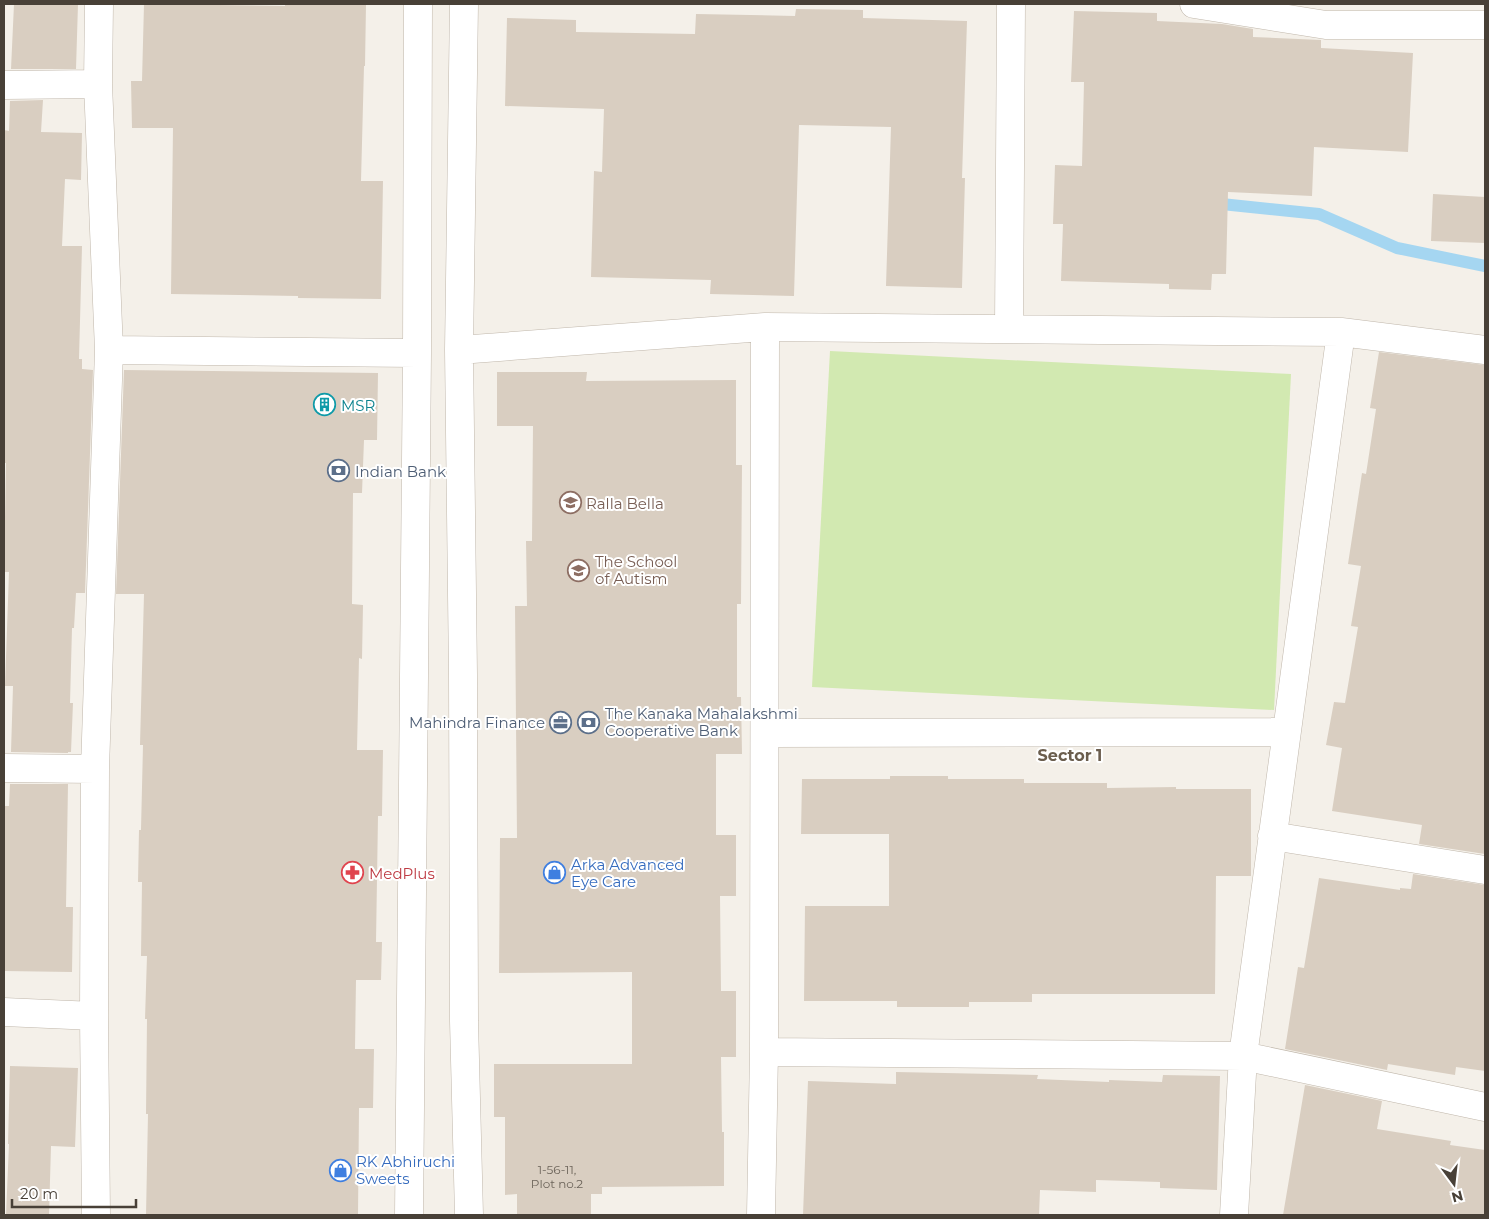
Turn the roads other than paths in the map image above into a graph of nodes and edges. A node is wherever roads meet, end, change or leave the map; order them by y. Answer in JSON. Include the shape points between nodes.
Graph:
{"nodes":[{"id":1,"x":99,"y":4,"type":"edge"},
{"id":2,"x":418,"y":4,"type":"edge"},
{"id":3,"x":464,"y":4,"type":"edge"},
{"id":4,"x":1011,"y":4,"type":"edge"},
{"id":5,"x":1194,"y":4,"type":"edge"},
{"id":6,"x":1485,"y":25,"type":"edge"},
{"id":7,"x":4,"y":84,"type":"edge"},
{"id":8,"x":98,"y":84,"type":"junction"},
{"id":9,"x":765,"y":327,"type":"junction"},
{"id":10,"x":1009,"y":329,"type":"junction"},
{"id":11,"x":1341,"y":332,"type":"junction"},
{"id":12,"x":109,"y":350,"type":"junction"},
{"id":13,"x":459,"y":350,"type":"junction"},
{"id":14,"x":1485,"y":350,"type":"edge"},
{"id":15,"x":416,"y":353,"type":"junction"},
{"id":16,"x":1286,"y":732,"type":"junction"},
{"id":17,"x":765,"y":733,"type":"junction"},
{"id":18,"x":4,"y":768,"type":"edge"},
{"id":19,"x":95,"y":769,"type":"junction"},
{"id":20,"x":1272,"y":836,"type":"junction"},
{"id":21,"x":1485,"y":870,"type":"edge"},
{"id":22,"x":4,"y":1012,"type":"edge"},
{"id":23,"x":94,"y":1016,"type":"junction"},
{"id":24,"x":764,"y":1052,"type":"junction"},
{"id":25,"x":1242,"y":1056,"type":"junction"},
{"id":26,"x":1485,"y":1107,"type":"edge"},
{"id":27,"x":96,"y":1215,"type":"edge"},
{"id":28,"x":409,"y":1215,"type":"edge"},
{"id":29,"x":469,"y":1215,"type":"edge"},
{"id":30,"x":761,"y":1215,"type":"edge"},
{"id":31,"x":1234,"y":1215,"type":"edge"}],
"edges":[{"from":1,"to":8,"type":"street"},
{"from":2,"to":15,"type":"street"},
{"from":3,"to":13,"type":"street"},
{"from":4,"to":10,"type":"street"},
{"from":5,"to":6,"type":"street","via":[[1326,25]]},
{"from":7,"to":8,"type":"street"},
{"from":8,"to":12,"type":"street"},
{"from":9,"to":10,"type":"street"},
{"from":9,"to":13,"type":"street"},
{"from":9,"to":17,"type":"street"},
{"from":10,"to":11,"type":"street"},
{"from":11,"to":14,"type":"street"},
{"from":11,"to":16,"type":"street"},
{"from":12,"to":15,"type":"street"},
{"from":12,"to":19,"type":"street"},
{"from":13,"to":29,"type":"street","via":[[464,1021]]},
{"from":15,"to":28,"type":"street"},
{"from":16,"to":17,"type":"street"},
{"from":16,"to":20,"type":"street"},
{"from":17,"to":24,"type":"street"},
{"from":18,"to":19,"type":"street"},
{"from":19,"to":23,"type":"street"},
{"from":20,"to":21,"type":"street"},
{"from":20,"to":25,"type":"street"},
{"from":22,"to":23,"type":"street"},
{"from":23,"to":27,"type":"street"},
{"from":24,"to":25,"type":"street"},
{"from":24,"to":30,"type":"street"},
{"from":25,"to":26,"type":"street"},
{"from":25,"to":31,"type":"street"}]}
